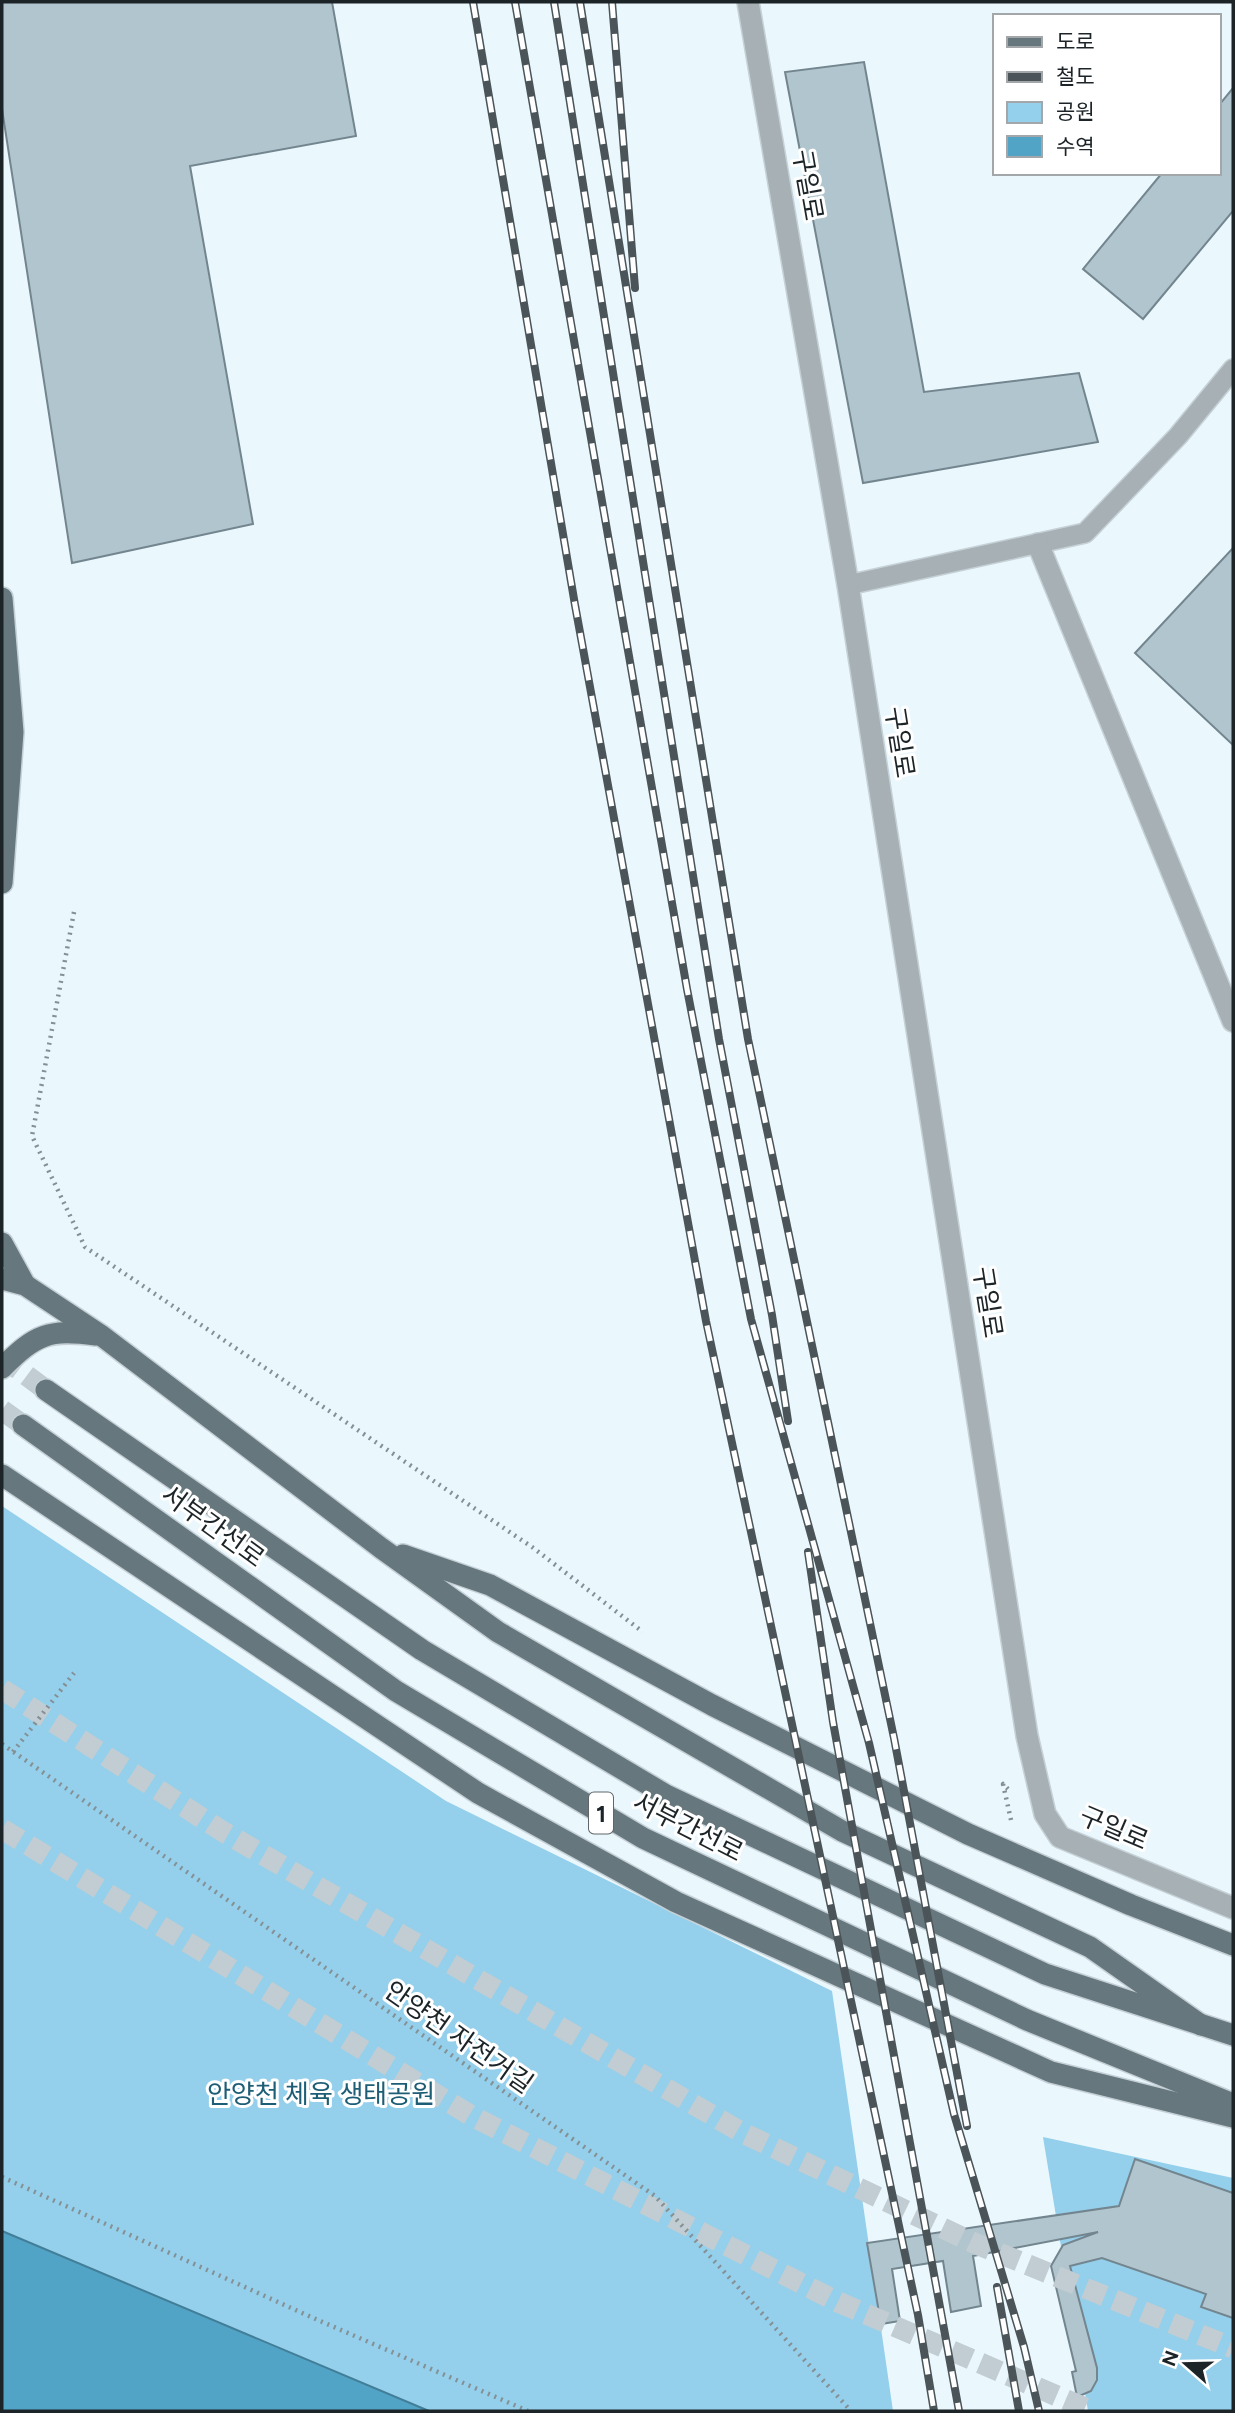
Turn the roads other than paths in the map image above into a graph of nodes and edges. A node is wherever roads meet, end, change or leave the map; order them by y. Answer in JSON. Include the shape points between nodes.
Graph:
{"nodes":[{"id":1,"x":748,"y":2,"type":"edge"},
{"id":2,"x":1233,"y":369,"type":"edge"},
{"id":3,"x":1038,"y":544,"type":"junction"},
{"id":4,"x":848,"y":585,"type":"junction"},
{"id":5,"x":2,"y":598,"type":"edge"},
{"id":6,"x":2,"y":883,"type":"edge"},
{"id":7,"x":1233,"y":1021,"type":"edge"},
{"id":8,"x":2,"y":1243,"type":"edge"},
{"id":9,"x":2,"y":1279,"type":"edge"},
{"id":10,"x":25,"y":1285,"type":"junction"},
{"id":11,"x":102,"y":1336,"type":"junction"},
{"id":12,"x":2,"y":1368,"type":"edge"},
{"id":13,"x":47,"y":1390,"type":"tunnel mouth"},
{"id":14,"x":23,"y":1424,"type":"tunnel mouth"},
{"id":15,"x":3,"y":1475,"type":"edge"},
{"id":16,"x":381,"y":1548,"type":"junction"},
{"id":17,"x":1233,"y":1908,"type":"edge"},
{"id":18,"x":1233,"y":1945,"type":"edge"},
{"id":19,"x":1201,"y":2025,"type":"junction"},
{"id":20,"x":1233,"y":2035,"type":"edge"},
{"id":21,"x":1233,"y":2104,"type":"edge"},
{"id":22,"x":1233,"y":2117,"type":"edge"}],
"edges":[{"from":1,"to":4,"type":"street","name":"구일로"},
{"from":2,"to":3,"type":"lane","via":[[1178,436],[1086,533]]},
{"from":3,"to":4,"type":"lane"},
{"from":3,"to":7,"type":"street"},
{"from":4,"to":17,"type":"street","name":"구일로","via":[[1027,1736],[1045,1814],[1060,1837]]},
{"from":5,"to":6,"type":"main road","via":[[13,732]]},
{"from":8,"to":10,"type":"main road"},
{"from":9,"to":10,"type":"main road"},
{"from":10,"to":11,"type":"main road"},
{"from":11,"to":12,"type":"main road","via":[[60,1331],[26,1344]]},
{"from":11,"to":16,"type":"main road"},
{"from":13,"to":19,"type":"main road","name":"서부간선로","number":"1","via":[[422,1650],[666,1795],[1045,1974]]},
{"from":14,"to":21,"type":"main road","name":"서부간선로","number":"1","via":[[396,1691],[643,1838],[1027,2020]]},
{"from":15,"to":22,"type":"main road","via":[[478,1793],[676,1902],[1051,2071]]},
{"from":16,"to":18,"type":"main road","via":[[490,1585],[712,1705],[968,1834]]},
{"from":16,"to":19,"type":"main road","via":[[498,1632],[842,1831],[1090,1947]]},
{"from":19,"to":20,"type":"main road","name":"서부간선로","number":"1"}]}
